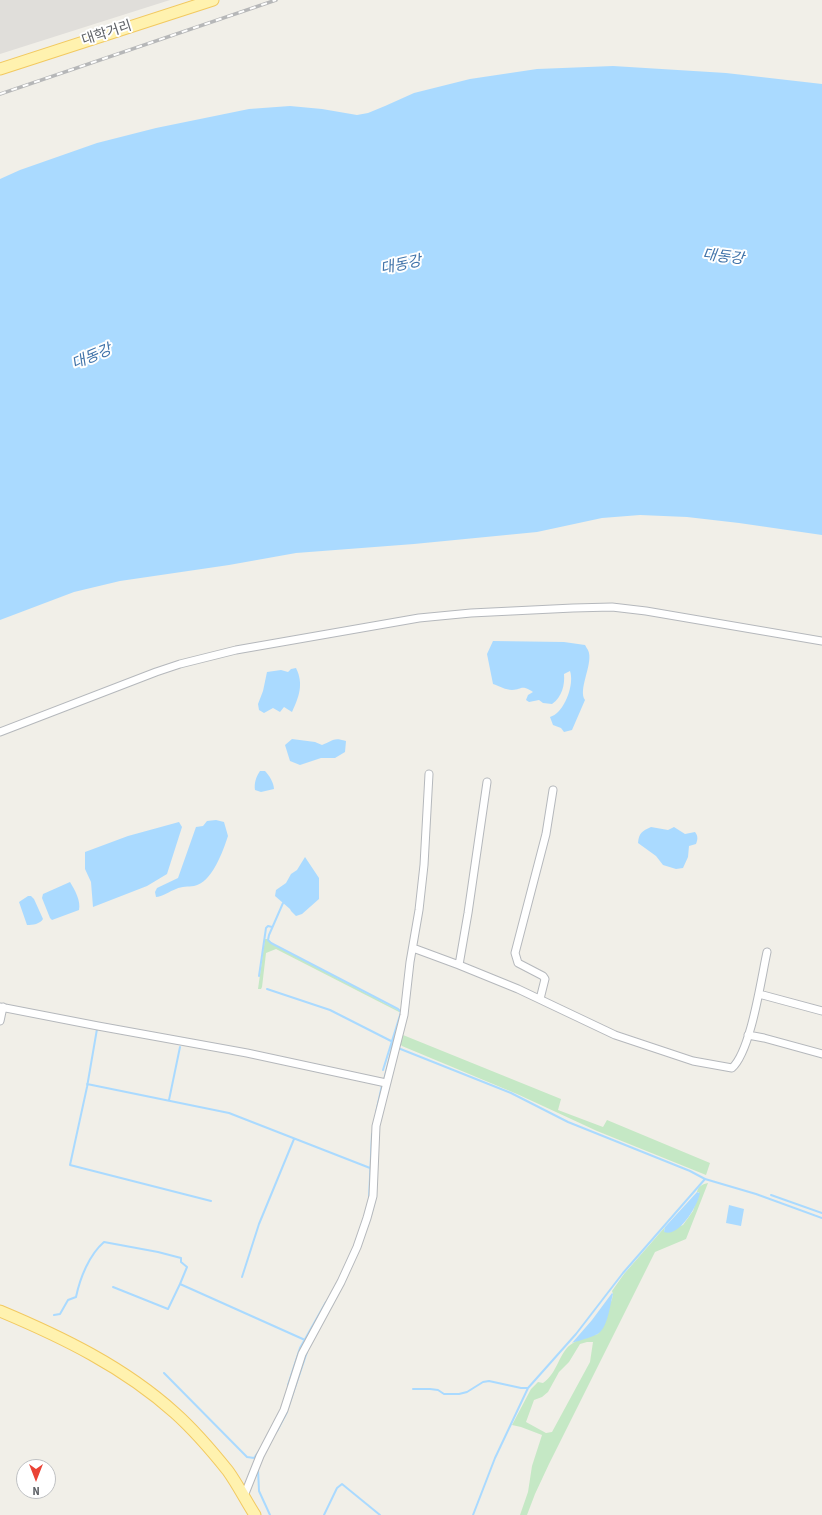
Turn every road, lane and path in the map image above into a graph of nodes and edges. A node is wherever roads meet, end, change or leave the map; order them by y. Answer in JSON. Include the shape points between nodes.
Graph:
{"nodes":[{"id":1,"x":213,"y":0,"type":"edge"},
{"id":2,"x":0,"y":69,"type":"edge"},
{"id":3,"x":822,"y":641,"type":"edge"},
{"id":4,"x":0,"y":732,"type":"edge"},
{"id":5,"x":428,"y":774,"type":"dead end"},
{"id":6,"x":487,"y":782,"type":"dead end"},
{"id":7,"x":553,"y":790,"type":"dead end"},
{"id":8,"x":412,"y":948,"type":"junction"},
{"id":9,"x":767,"y":952,"type":"dead end"},
{"id":10,"x":459,"y":965,"type":"junction"},
{"id":11,"x":759,"y":994,"type":"junction"},
{"id":12,"x":540,"y":999,"type":"junction"},
{"id":13,"x":1,"y":1007,"type":"edge"},
{"id":14,"x":822,"y":1011,"type":"edge"},
{"id":15,"x":0,"y":1021,"type":"edge"},
{"id":16,"x":748,"y":1035,"type":"junction"},
{"id":17,"x":822,"y":1054,"type":"edge"},
{"id":18,"x":386,"y":1083,"type":"junction"},
{"id":19,"x":0,"y":1311,"type":"edge"},
{"id":20,"x":244,"y":1496,"type":"junction"},
{"id":21,"x":255,"y":1515,"type":"edge"}],
"edges":[{"from":1,"to":2,"type":"main road","name":"대학거리"},
{"from":3,"to":4,"type":"street","via":[[646,610],[612,607],[471,613],[419,618],[236,650],[180,664]]},
{"from":5,"to":8,"type":"street","via":[[424,865]]},
{"from":6,"to":10,"type":"street"},
{"from":7,"to":12,"type":"street","via":[[546,834],[515,953],[518,963],[545,979]]},
{"from":8,"to":10,"type":"street"},
{"from":8,"to":18,"type":"street","via":[[404,1015]]},
{"from":9,"to":11,"type":"street"},
{"from":10,"to":12,"type":"street"},
{"from":11,"to":14,"type":"street"},
{"from":11,"to":16,"type":"street"},
{"from":12,"to":16,"type":"street","via":[[615,1035],[693,1061],[724,1068],[732,1068],[737,1063]]},
{"from":13,"to":15,"type":"street"},
{"from":13,"to":18,"type":"street","via":[[247,1053]]},
{"from":16,"to":17,"type":"street"},
{"from":18,"to":20,"type":"street","via":[[376,1126],[372,1196],[367,1218],[341,1282],[302,1354],[284,1410],[260,1456]]},
{"from":19,"to":20,"type":"main road","via":[[86,1350],[150,1392],[205,1444]]},
{"from":20,"to":21,"type":"main road"}]}
